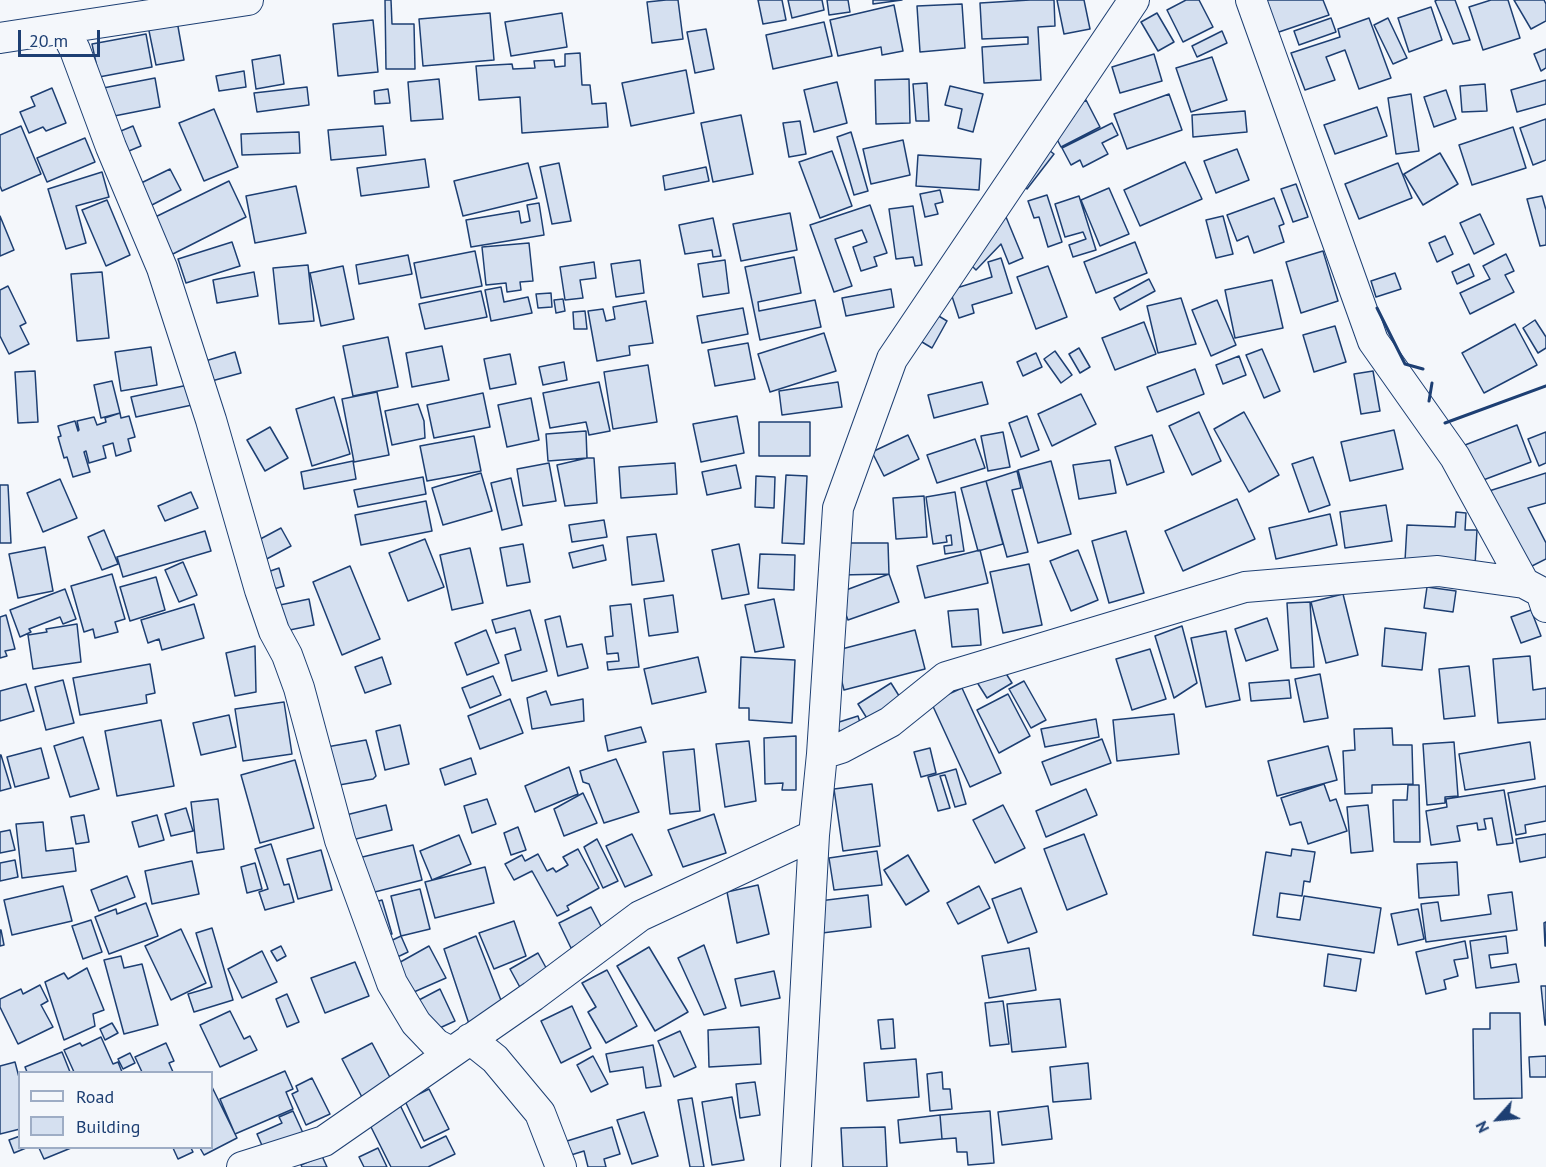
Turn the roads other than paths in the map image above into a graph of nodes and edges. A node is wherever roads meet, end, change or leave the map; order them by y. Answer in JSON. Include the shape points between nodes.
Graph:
{"nodes":[{"id":1,"x":248,"y":0,"type":"edge"},
{"id":2,"x":1134,"y":0,"type":"edge"},
{"id":3,"x":1251,"y":0,"type":"edge"},
{"id":4,"x":64,"y":28,"type":"junction"},
{"id":5,"x":0,"y":38,"type":"edge"},
{"id":6,"x":1539,"y":596,"type":"edge"},
{"id":7,"x":822,"y":754,"type":"junction"},
{"id":8,"x":814,"y":835,"type":"junction"},
{"id":9,"x":460,"y":1046,"type":"junction"},
{"id":10,"x":242,"y":1167,"type":"edge"},
{"id":11,"x":561,"y":1167,"type":"edge"},
{"id":12,"x":796,"y":1167,"type":"edge"}],
"edges":[{"from":1,"to":4,"type":"street"},
{"from":2,"to":7,"type":"street","via":[[892,359],[838,508]]},
{"from":3,"to":6,"type":"street","via":[[1373,341],[1455,458]]},
{"from":4,"to":5,"type":"street"},
{"from":4,"to":9,"type":"street","via":[[162,268],[274,631],[299,688],[340,840],[392,983],[435,1044]]},
{"from":6,"to":7,"type":"street","via":[[1438,571],[1245,587],[945,677],[890,722]]},
{"from":7,"to":8,"type":"street"},
{"from":8,"to":9,"type":"street","via":[[640,916]]},
{"from":8,"to":12,"type":"street"},
{"from":9,"to":10,"type":"street","via":[[324,1141]]},
{"from":9,"to":11,"type":"street","via":[[495,1059],[540,1113]]}]}
